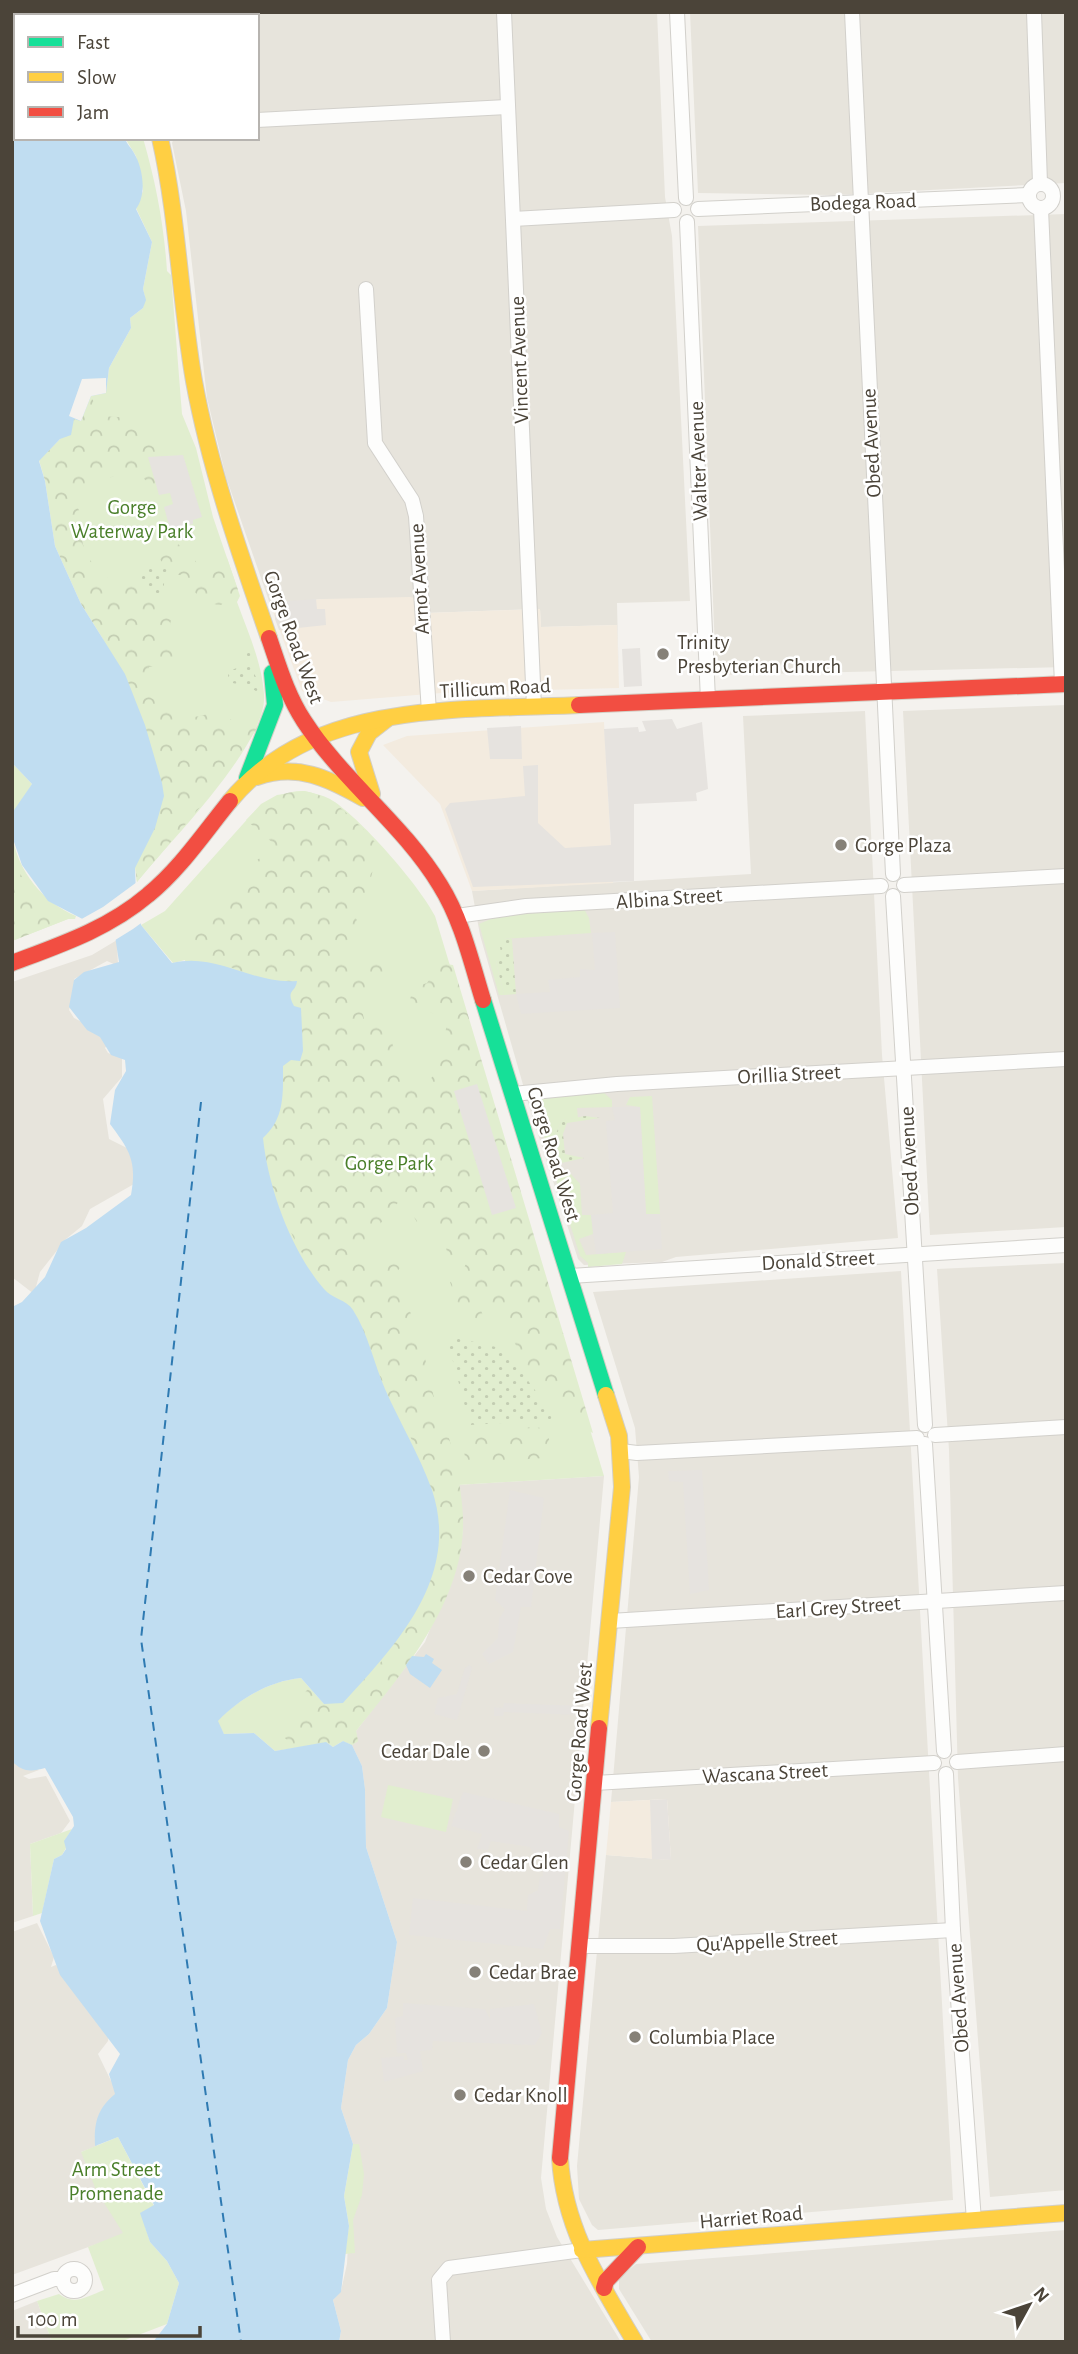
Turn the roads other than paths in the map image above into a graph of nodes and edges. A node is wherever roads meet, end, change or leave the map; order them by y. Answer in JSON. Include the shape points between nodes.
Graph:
{"nodes":[{"id":1,"x":504,"y":12,"type":"edge"},
{"id":2,"x":677,"y":12,"type":"edge"},
{"id":3,"x":852,"y":12,"type":"edge"},
{"id":4,"x":1034,"y":12,"type":"edge"},
{"id":5,"x":508,"y":107,"type":"junction"},
{"id":6,"x":259,"y":120,"type":"edge"},
{"id":7,"x":160,"y":140,"type":"edge"},
{"id":8,"x":1040,"y":183,"type":"junction"},
{"id":9,"x":1028,"y":195,"type":"junction"},
{"id":10,"x":1060,"y":195,"type":"edge"},
{"id":11,"x":686,"y":198,"type":"junction"},
{"id":12,"x":860,"y":202,"type":"junction"},
{"id":13,"x":698,"y":209,"type":"junction"},
{"id":14,"x":1041,"y":209,"type":"junction"},
{"id":15,"x":674,"y":210,"type":"junction"},
{"id":16,"x":513,"y":219,"type":"junction"},
{"id":17,"x":687,"y":222,"type":"junction"},
{"id":18,"x":366,"y":289,"type":"dead end"},
{"id":19,"x":269,"y":637,"type":"junction"},
{"id":20,"x":1064,"y":684,"type":"edge"},
{"id":21,"x":883,"y":692,"type":"junction"},
{"id":22,"x":708,"y":700,"type":"junction"},
{"id":23,"x":534,"y":707,"type":"junction"},
{"id":24,"x":429,"y":712,"type":"junction"},
{"id":25,"x":387,"y":719,"type":"junction"},
{"id":26,"x":315,"y":736,"type":"junction"},
{"id":27,"x":245,"y":782,"type":"junction"},
{"id":28,"x":376,"y":805,"type":"junction"},
{"id":29,"x":893,"y":874,"type":"junction"},
{"id":30,"x":1066,"y":876,"type":"edge"},
{"id":31,"x":881,"y":886,"type":"junction"},
{"id":32,"x":898,"y":891,"type":"junction"},
{"id":33,"x":457,"y":916,"type":"junction"},
{"id":34,"x":12,"y":963,"type":"edge"},
{"id":35,"x":1066,"y":1059,"type":"edge"},
{"id":36,"x":903,"y":1068,"type":"junction"},
{"id":37,"x":513,"y":1094,"type":"junction"},
{"id":38,"x":1066,"y":1245,"type":"edge"},
{"id":39,"x":914,"y":1253,"type":"junction"},
{"id":40,"x":570,"y":1276,"type":"junction"},
{"id":41,"x":1066,"y":1427,"type":"edge"},
{"id":42,"x":926,"y":1436,"type":"junction"},
{"id":43,"x":621,"y":1451,"type":"junction"},
{"id":44,"x":1066,"y":1592,"type":"edge"},
{"id":45,"x":933,"y":1601,"type":"junction"},
{"id":46,"x":610,"y":1621,"type":"junction"},
{"id":47,"x":944,"y":1751,"type":"junction"},
{"id":48,"x":1066,"y":1754,"type":"edge"},
{"id":49,"x":957,"y":1762,"type":"junction"},
{"id":50,"x":934,"y":1763,"type":"junction"},
{"id":51,"x":946,"y":1774,"type":"junction"},
{"id":52,"x":595,"y":1783,"type":"junction"},
{"id":53,"x":953,"y":1930,"type":"junction"},
{"id":54,"x":581,"y":1946,"type":"junction"},
{"id":55,"x":1066,"y":2213,"type":"edge"},
{"id":56,"x":974,"y":2221,"type":"junction"},
{"id":57,"x":638,"y":2247,"type":"junction"},
{"id":58,"x":582,"y":2250,"type":"junction"},
{"id":59,"x":62,"y":2279,"type":"dead end"},
{"id":60,"x":604,"y":2288,"type":"junction"},
{"id":61,"x":12,"y":2295,"type":"edge"},
{"id":62,"x":443,"y":2342,"type":"edge"},
{"id":63,"x":635,"y":2342,"type":"edge"}],
"edges":[{"from":1,"to":5,"type":"street","name":"Vincent Avenue"},
{"from":2,"to":11,"type":"street"},
{"from":3,"to":12,"type":"street","name":"Obed Avenue"},
{"from":4,"to":8,"type":"street"},
{"from":5,"to":6,"type":"street"},
{"from":5,"to":16,"type":"street","name":"Vincent Avenue"},
{"from":7,"to":19,"type":"main road","name":"Gorge Road West","via":[[176,205],[203,427]]},
{"from":8,"to":9,"type":"street"},
{"from":8,"to":10,"type":"street"},
{"from":9,"to":12,"type":"street","name":"Bodega Road"},
{"from":9,"to":14,"type":"street","via":[[1032,205]]},
{"from":10,"to":14,"type":"street"},
{"from":11,"to":13,"type":"street"},
{"from":11,"to":15,"type":"street"},
{"from":12,"to":13,"type":"street","name":"Bodega Road"},
{"from":12,"to":21,"type":"street","name":"Obed Avenue"},
{"from":13,"to":17,"type":"street","via":[[695,218]]},
{"from":14,"to":20,"type":"street"},
{"from":15,"to":16,"type":"street"},
{"from":15,"to":17,"type":"street","via":[[678,219]]},
{"from":16,"to":23,"type":"street","name":"Vincent Avenue"},
{"from":17,"to":22,"type":"street","name":"Walter Avenue"},
{"from":18,"to":24,"type":"street","name":"Arnot Avenue","via":[[375,443],[412,500],[416,516]]},
{"from":19,"to":26,"type":"main road","name":"Gorge Road West","via":[[286,690]]},
{"from":19,"to":27,"type":"main road","via":[[275,705]]},
{"from":20,"to":21,"type":"main road","name":"Tillicum Road"},
{"from":21,"to":22,"type":"main road","name":"Tillicum Road"},
{"from":21,"to":29,"type":"street","name":"Obed Avenue"},
{"from":22,"to":23,"type":"main road","name":"Tillicum Road"},
{"from":23,"to":24,"type":"main road","name":"Tillicum Road"},
{"from":24,"to":25,"type":"main road","name":"Tillicum Road"},
{"from":25,"to":26,"type":"main road","name":"Tillicum Road"},
{"from":25,"to":28,"type":"main road","via":[[369,733],[359,752]]},
{"from":26,"to":27,"type":"main road","name":"Tillicum Road","via":[[280,754]]},
{"from":26,"to":28,"type":"main road","name":"Gorge Road West"},
{"from":27,"to":28,"type":"main road","via":[[269,772],[302,769]]},
{"from":27,"to":34,"type":"main road","name":"Tillicum Road","via":[[149,894],[83,937]]},
{"from":28,"to":33,"type":"main road","name":"Gorge Road West","via":[[431,867]]},
{"from":29,"to":31,"type":"street","via":[[885,877]]},
{"from":29,"to":32,"type":"street","via":[[899,876]]},
{"from":30,"to":32,"type":"street"},
{"from":31,"to":32,"type":"street","via":[[885,894]]},
{"from":31,"to":33,"type":"street","name":"Albina Street","via":[[526,906]]},
{"from":32,"to":36,"type":"street","name":"Obed Avenue"},
{"from":33,"to":37,"type":"main road","name":"Gorge Road West"},
{"from":35,"to":36,"type":"street","name":"Orillia Street"},
{"from":36,"to":37,"type":"street","name":"Orillia Street"},
{"from":36,"to":39,"type":"street","name":"Obed Avenue"},
{"from":37,"to":40,"type":"main road","name":"Gorge Road West"},
{"from":38,"to":39,"type":"street","name":"Donald Street"},
{"from":39,"to":40,"type":"street","name":"Donald Street"},
{"from":39,"to":42,"type":"street","name":"Obed Avenue"},
{"from":40,"to":43,"type":"main road","name":"Gorge Road West"},
{"from":41,"to":42,"type":"street"},
{"from":42,"to":43,"type":"street"},
{"from":42,"to":45,"type":"street","name":"Obed Avenue"},
{"from":43,"to":46,"type":"main road","name":"Gorge Road West"},
{"from":44,"to":45,"type":"street","name":"Earl Grey Street"},
{"from":45,"to":46,"type":"street","name":"Earl Grey Street"},
{"from":45,"to":47,"type":"street","name":"Obed Avenue"},
{"from":46,"to":52,"type":"main road","name":"Gorge Road West"},
{"from":47,"to":49,"type":"street","via":[[952,1753]]},
{"from":47,"to":50,"type":"street"},
{"from":48,"to":49,"type":"street"},
{"from":49,"to":51,"type":"street"},
{"from":50,"to":51,"type":"street"},
{"from":50,"to":52,"type":"street","name":"Wascana Street"},
{"from":51,"to":53,"type":"street","name":"Obed Avenue"},
{"from":52,"to":54,"type":"main road","name":"Gorge Road West"},
{"from":53,"to":54,"type":"street","name":"Qu'Appelle Street","via":[[674,1946]]},
{"from":53,"to":56,"type":"street","name":"Obed Avenue"},
{"from":54,"to":58,"type":"main road","name":"Gorge Road West","via":[[560,2180]]},
{"from":55,"to":56,"type":"main road","name":"Harriet Road"},
{"from":56,"to":57,"type":"main road","name":"Harriet Road"},
{"from":57,"to":58,"type":"main road","name":"Harriet Road"},
{"from":57,"to":60,"type":"main road"},
{"from":58,"to":60,"type":"main road","name":"Gorge Road West"},
{"from":58,"to":62,"type":"street","name":"Harriet Road","via":[[458,2265],[443,2274],[438,2288]]},
{"from":59,"to":61,"type":"street"},
{"from":60,"to":63,"type":"main road","name":"Gorge Road West"}]}
